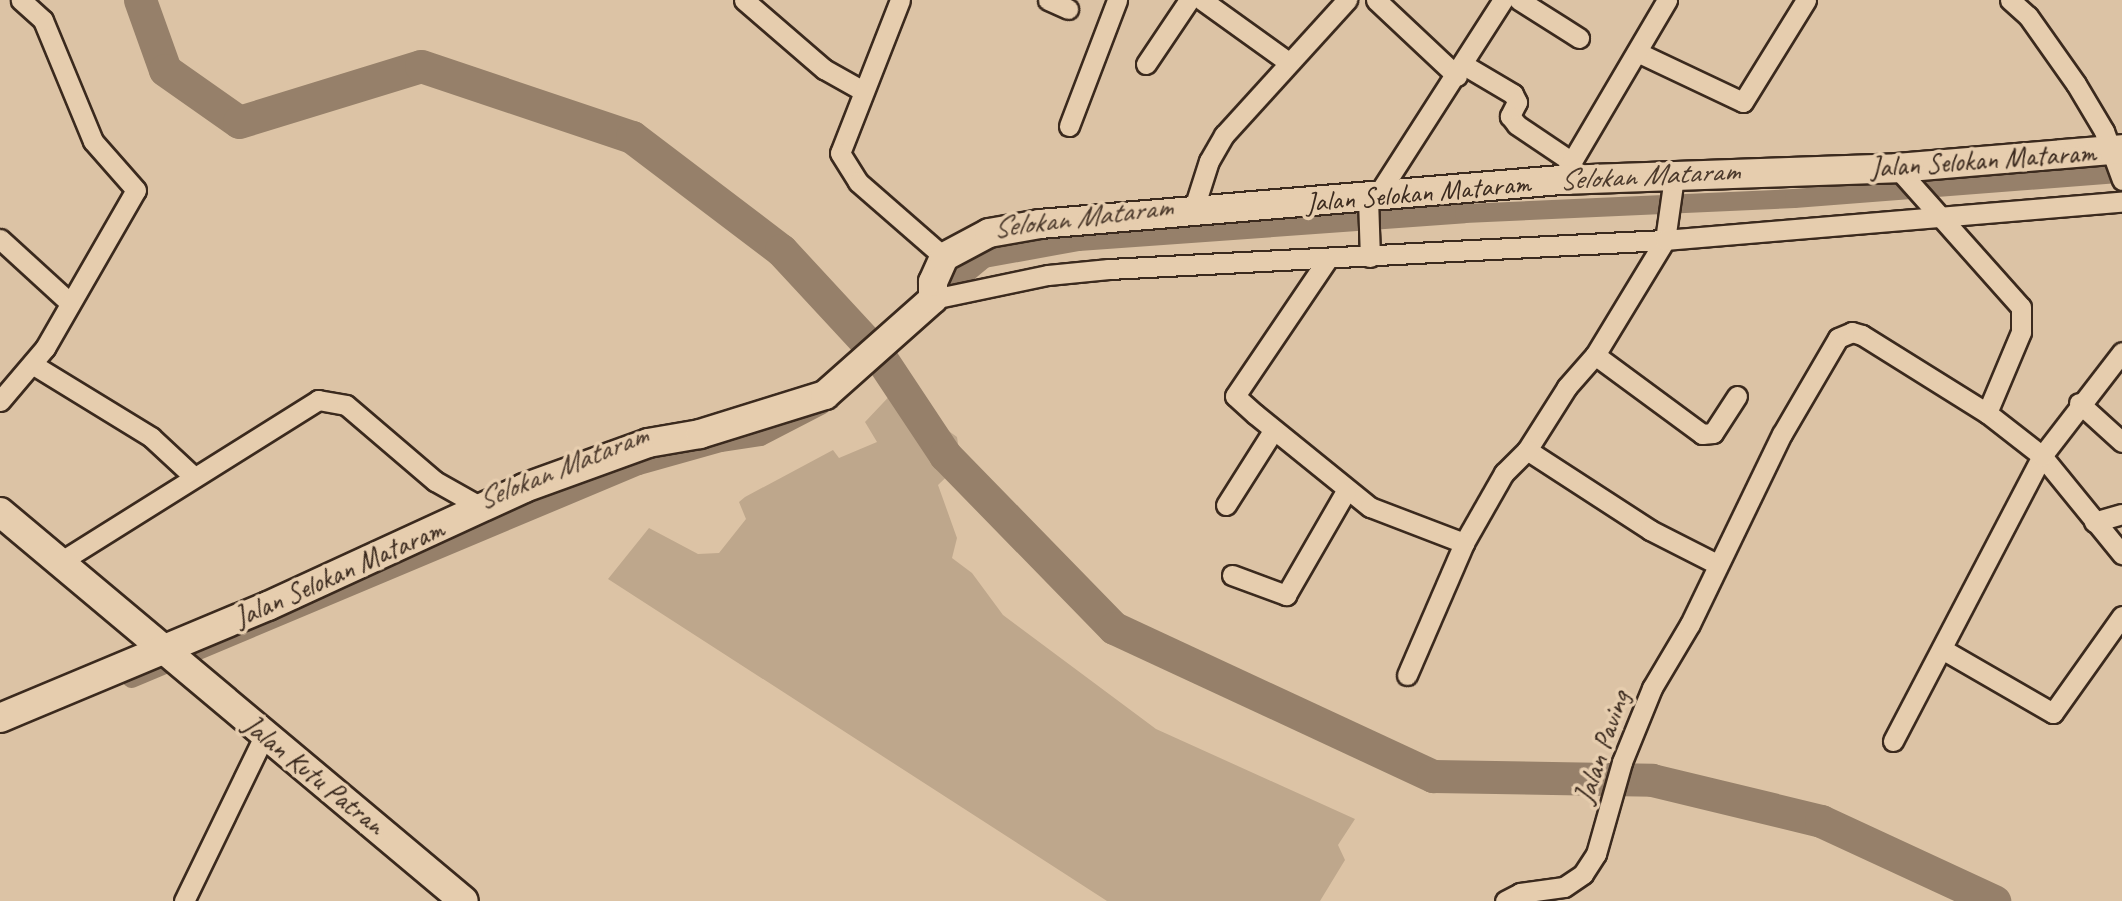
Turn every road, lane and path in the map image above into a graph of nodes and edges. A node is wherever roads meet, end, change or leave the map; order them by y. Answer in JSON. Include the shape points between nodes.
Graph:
{"nodes":[{"id":1,"x":21,"y":0,"type":"edge"},
{"id":2,"x":744,"y":0,"type":"edge"},
{"id":3,"x":900,"y":0,"type":"edge"},
{"id":4,"x":1048,"y":0,"type":"edge"},
{"id":5,"x":1117,"y":0,"type":"edge"},
{"id":6,"x":1189,"y":0,"type":"edge"},
{"id":7,"x":1202,"y":0,"type":"edge"},
{"id":8,"x":1347,"y":0,"type":"edge"},
{"id":9,"x":1376,"y":0,"type":"edge"},
{"id":10,"x":1503,"y":0,"type":"edge"},
{"id":11,"x":1519,"y":0,"type":"edge"},
{"id":12,"x":1667,"y":0,"type":"edge"},
{"id":13,"x":1806,"y":0,"type":"edge"},
{"id":14,"x":2010,"y":0,"type":"edge"},
{"id":15,"x":1068,"y":9,"type":"dead end"},
{"id":16,"x":1579,"y":38,"type":"dead end"},
{"id":17,"x":1637,"y":51,"type":"junction"},
{"id":18,"x":1287,"y":61,"type":"junction"},
{"id":19,"x":1146,"y":64,"type":"dead end"},
{"id":20,"x":1461,"y":70,"type":"junction"},
{"id":21,"x":863,"y":91,"type":"junction"},
{"id":22,"x":1069,"y":126,"type":"dead end"},
{"id":23,"x":2115,"y":152,"type":"edge"},
{"id":24,"x":1566,"y":171,"type":"junction"},
{"id":25,"x":1900,"y":173,"type":"junction"},
{"id":26,"x":2122,"y":180,"type":"edge"},
{"id":27,"x":1673,"y":187,"type":"junction"},
{"id":28,"x":1371,"y":202,"type":"junction"},
{"id":29,"x":2122,"y":202,"type":"edge"},
{"id":30,"x":1193,"y":211,"type":"junction"},
{"id":31,"x":1934,"y":213,"type":"junction"},
{"id":32,"x":1666,"y":235,"type":"junction"},
{"id":33,"x":0,"y":239,"type":"edge"},
{"id":34,"x":1370,"y":251,"type":"junction"},
{"id":35,"x":944,"y":257,"type":"junction"},
{"id":36,"x":1327,"y":260,"type":"junction"},
{"id":37,"x":929,"y":296,"type":"junction"},
{"id":38,"x":69,"y":302,"type":"junction"},
{"id":39,"x":2122,"y":352,"type":"edge"},
{"id":40,"x":1595,"y":355,"type":"junction"},
{"id":41,"x":32,"y":364,"type":"junction"},
{"id":42,"x":1737,"y":396,"type":"dead end"},
{"id":43,"x":0,"y":401,"type":"edge"},
{"id":44,"x":2078,"y":403,"type":"junction"},
{"id":45,"x":1987,"y":413,"type":"junction"},
{"id":46,"x":1273,"y":430,"type":"junction"},
{"id":47,"x":2122,"y":442,"type":"edge"},
{"id":48,"x":1527,"y":450,"type":"junction"},
{"id":49,"x":2042,"y":456,"type":"junction"},
{"id":50,"x":194,"y":477,"type":"junction"},
{"id":51,"x":1346,"y":491,"type":"junction"},
{"id":52,"x":1226,"y":505,"type":"dead end"},
{"id":53,"x":483,"y":508,"type":"junction"},
{"id":54,"x":0,"y":512,"type":"edge"},
{"id":55,"x":2122,"y":514,"type":"edge"},
{"id":56,"x":2094,"y":522,"type":"junction"},
{"id":57,"x":1464,"y":543,"type":"junction"},
{"id":58,"x":2122,"y":554,"type":"edge"},
{"id":59,"x":60,"y":562,"type":"junction"},
{"id":60,"x":1717,"y":564,"type":"junction"},
{"id":61,"x":1232,"y":575,"type":"dead end"},
{"id":62,"x":2118,"y":628,"type":"edge"},
{"id":63,"x":1942,"y":649,"type":"junction"},
{"id":64,"x":167,"y":654,"type":"junction"},
{"id":65,"x":1407,"y":675,"type":"dead end"},
{"id":66,"x":0,"y":718,"type":"edge"},
{"id":67,"x":264,"y":737,"type":"junction"},
{"id":68,"x":1893,"y":741,"type":"dead end"},
{"id":69,"x":184,"y":901,"type":"edge"},
{"id":70,"x":464,"y":901,"type":"edge"},
{"id":71,"x":1505,"y":901,"type":"edge"}],
"edges":[{"from":1,"to":38,"type":"street","via":[[43,20],[93,141],[136,190]]},
{"from":2,"to":21,"type":"street","via":[[824,69]]},
{"from":3,"to":21,"type":"street"},
{"from":4,"to":15,"type":"street"},
{"from":5,"to":22,"type":"street"},
{"from":6,"to":19,"type":"street"},
{"from":7,"to":18,"type":"street"},
{"from":8,"to":18,"type":"street"},
{"from":9,"to":20,"type":"street"},
{"from":10,"to":20,"type":"street"},
{"from":11,"to":16,"type":"street"},
{"from":12,"to":17,"type":"street"},
{"from":13,"to":17,"type":"street","via":[[1743,102]]},
{"from":14,"to":23,"type":"street","via":[[2028,16],[2076,84]]},
{"from":17,"to":24,"type":"street"},
{"from":18,"to":30,"type":"street","via":[[1224,135],[1209,161]]},
{"from":20,"to":24,"type":"street","via":[[1513,94],[1517,102],[1510,116]]},
{"from":20,"to":28,"type":"street"},
{"from":21,"to":35,"type":"street","via":[[842,142],[840,153],[848,171]]},
{"from":23,"to":25,"type":"street","name":"Jalan Selokan Mataram"},
{"from":23,"to":26,"type":"street"},
{"from":24,"to":27,"type":"street","name":"Jalan Selokan Mataram"},
{"from":24,"to":28,"type":"street","name":"Jalan Selokan Mataram"},
{"from":25,"to":27,"type":"street","name":"Jalan Selokan Mataram"},
{"from":25,"to":31,"type":"street"},
{"from":27,"to":32,"type":"street"},
{"from":28,"to":30,"type":"street","name":"Jalan Selokan Mataram"},
{"from":28,"to":34,"type":"street"},
{"from":29,"to":31,"type":"street","name":"Jalan Selokan Mataram"},
{"from":30,"to":35,"type":"street","name":"Jalan Selokan Mataram","via":[[989,233]]},
{"from":31,"to":32,"type":"street","name":"Jalan Selokan Mataram"},
{"from":31,"to":45,"type":"street","via":[[2021,307],[2021,332]]},
{"from":32,"to":34,"type":"street","name":"Jalan Selokan Mataram"},
{"from":32,"to":40,"type":"street"},
{"from":33,"to":38,"type":"street"},
{"from":34,"to":36,"type":"street","name":"Jalan Selokan Mataram"},
{"from":35,"to":37,"type":"street","name":"Jalan Selokan Mataram"},
{"from":36,"to":37,"type":"street","name":"Jalan Selokan Mataram","via":[[1048,275]]},
{"from":36,"to":46,"type":"street","via":[[1235,396]]},
{"from":37,"to":53,"type":"street","name":"Jalan Selokan Mataram","via":[[825,395],[710,431],[648,443]]},
{"from":38,"to":41,"type":"street"},
{"from":39,"to":44,"type":"street"},
{"from":40,"to":42,"type":"street","via":[[1702,434],[1713,433]]},
{"from":40,"to":48,"type":"street","via":[[1567,387]]},
{"from":41,"to":43,"type":"street"},
{"from":41,"to":50,"type":"street","via":[[151,437]]},
{"from":44,"to":47,"type":"street"},
{"from":44,"to":49,"type":"street"},
{"from":45,"to":49,"type":"street"},
{"from":45,"to":60,"type":"street","name":"Jalan Paving","via":[[1862,335],[1852,332],[1838,338],[1782,434]]},
{"from":46,"to":51,"type":"street"},
{"from":46,"to":52,"type":"street"},
{"from":48,"to":57,"type":"street","via":[[1504,473]]},
{"from":48,"to":60,"type":"street","via":[[1650,530]]},
{"from":49,"to":56,"type":"street"},
{"from":49,"to":63,"type":"street"},
{"from":50,"to":53,"type":"street","via":[[318,400],[332,401],[346,405],[435,481]]},
{"from":50,"to":59,"type":"street"},
{"from":51,"to":57,"type":"street","via":[[1386,515]]},
{"from":51,"to":61,"type":"street","via":[[1292,590],[1279,596]]},
{"from":53,"to":64,"type":"street","name":"Jalan Selokan Mataram"},
{"from":54,"to":59,"type":"street","name":"Jalan Kutu Patran"},
{"from":55,"to":56,"type":"street"},
{"from":56,"to":58,"type":"street"},
{"from":57,"to":65,"type":"street"},
{"from":59,"to":64,"type":"street","name":"Jalan Kutu Patran"},
{"from":60,"to":71,"type":"street","name":"Jalan Paving","via":[[1652,688],[1622,761],[1596,854],[1583,874],[1564,887],[1520,893]]},
{"from":62,"to":63,"type":"street","via":[[2053,713]]},
{"from":63,"to":68,"type":"street"},
{"from":64,"to":66,"type":"street","name":"Jalan Selokan Mataram"},
{"from":64,"to":67,"type":"street","name":"Jalan Kutu Patran"},
{"from":67,"to":69,"type":"street"},
{"from":67,"to":70,"type":"street","name":"Jalan Kutu Patran"}]}
